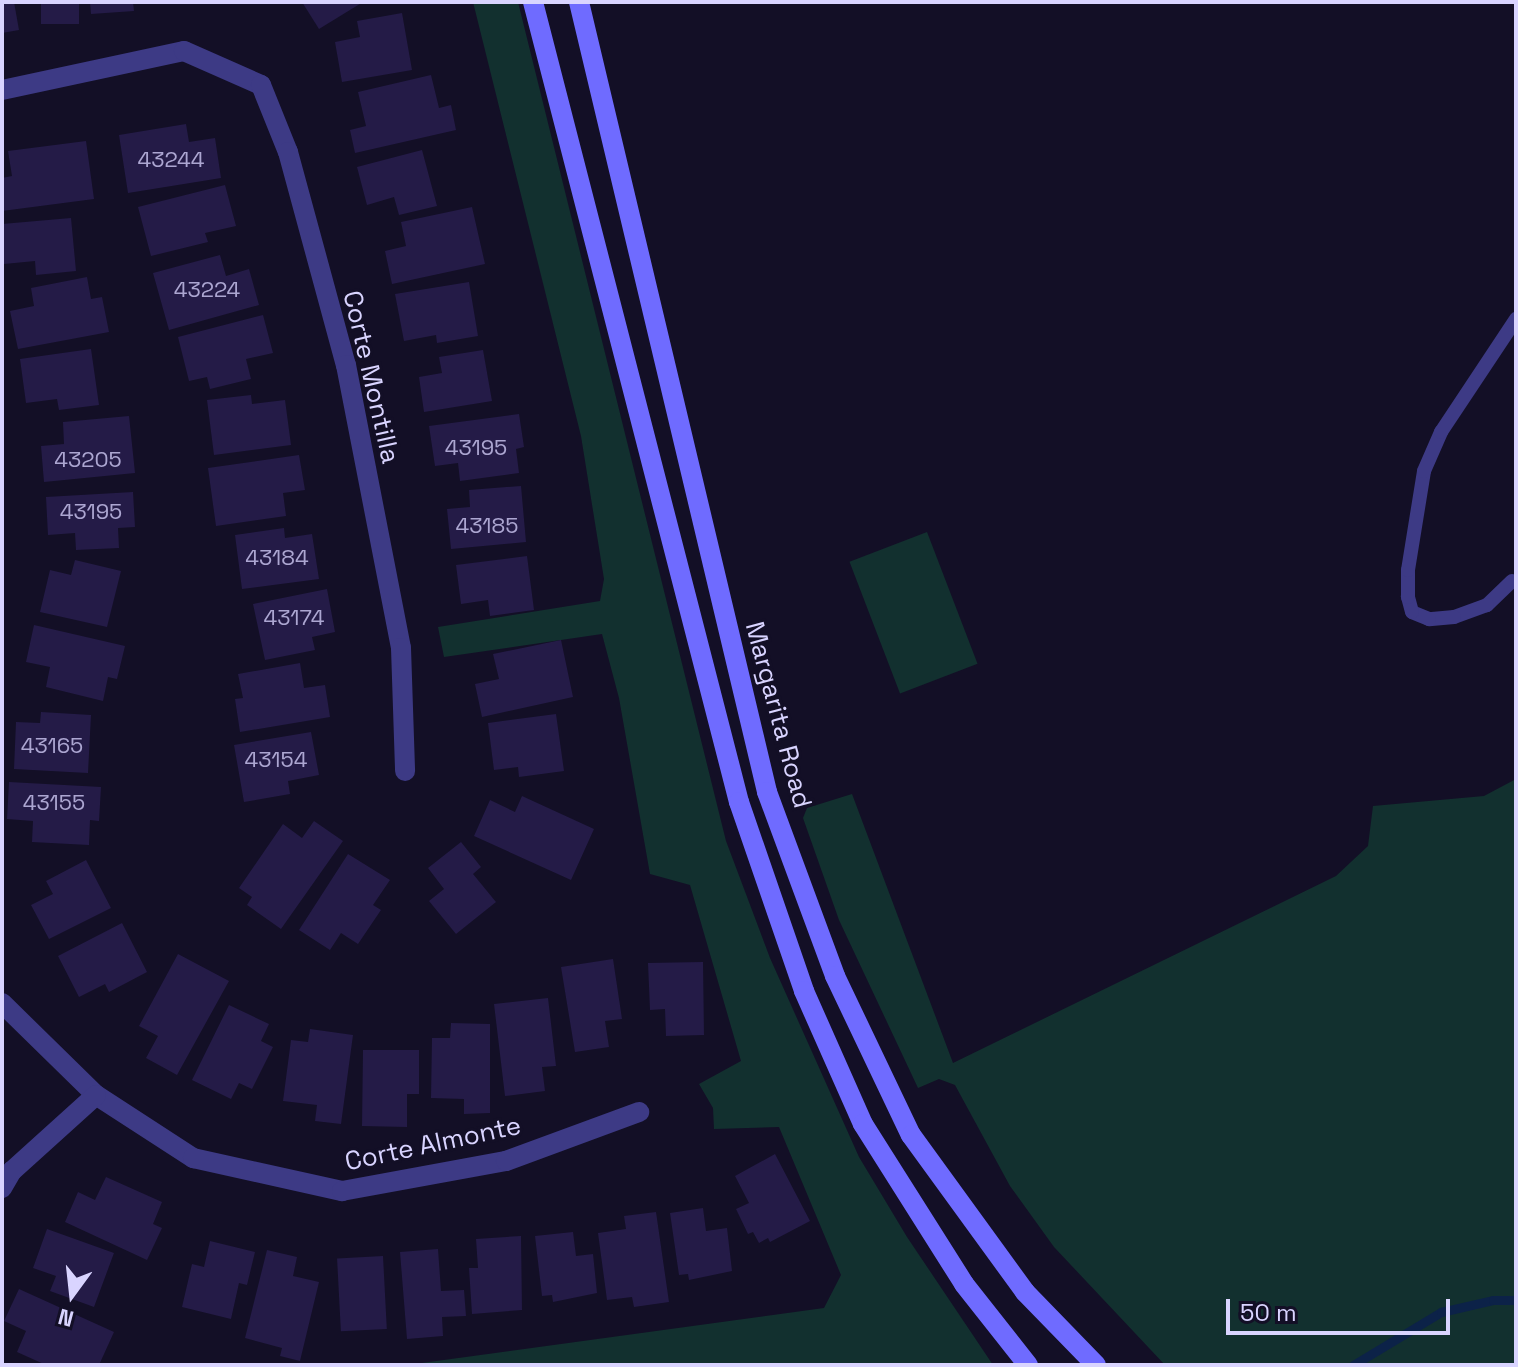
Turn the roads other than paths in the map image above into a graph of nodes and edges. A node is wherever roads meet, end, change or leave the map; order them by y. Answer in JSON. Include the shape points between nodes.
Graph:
{"nodes":[{"id":1,"x":533,"y":2,"type":"edge"},
{"id":2,"x":579,"y":2,"type":"edge"},
{"id":3,"x":2,"y":90,"type":"edge"},
{"id":4,"x":1516,"y":319,"type":"edge"},
{"id":5,"x":1512,"y":581,"type":"dead end"},
{"id":6,"x":405,"y":771,"type":"dead end"},
{"id":7,"x":2,"y":1003,"type":"edge"},
{"id":8,"x":96,"y":1095,"type":"junction"},
{"id":9,"x":639,"y":1112,"type":"dead end"},
{"id":10,"x":2,"y":1188,"type":"edge"},
{"id":11,"x":1028,"y":1365,"type":"edge"},
{"id":12,"x":1096,"y":1365,"type":"edge"}],
"edges":[{"from":1,"to":11,"type":"main road","via":[[739,802],[804,991],[863,1124],[964,1284]]},
{"from":2,"to":12,"type":"main road","name":"Margarita Road","via":[[767,792],[835,976],[911,1135],[1025,1292]]},
{"from":3,"to":6,"type":"street","name":"Corte Montilla","via":[[184,51],[261,85],[288,152],[346,365],[401,648]]},
{"from":4,"to":5,"type":"lane","via":[[1441,432],[1424,471],[1408,597],[1412,612],[1429,619],[1454,617],[1487,605]]},
{"from":7,"to":8,"type":"street","name":"Corte Almonte"},
{"from":8,"to":9,"type":"street","name":"Corte Almonte","via":[[193,1158],[342,1191],[506,1161]]},
{"from":8,"to":10,"type":"street","via":[[12,1171]]}]}
